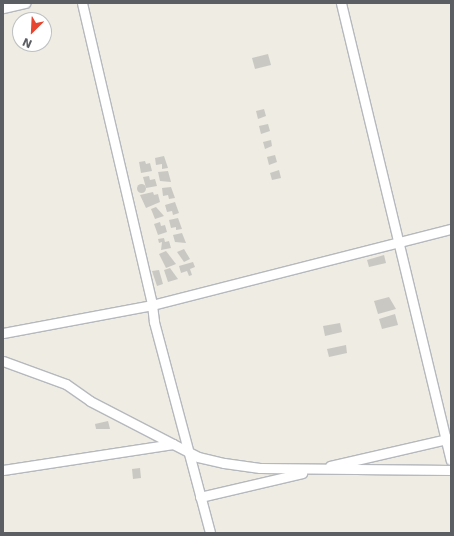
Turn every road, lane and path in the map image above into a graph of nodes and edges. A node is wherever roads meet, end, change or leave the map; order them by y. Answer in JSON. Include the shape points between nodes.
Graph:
{"nodes":[{"id":1,"x":25,"y":3,"type":"edge"},
{"id":2,"x":82,"y":3,"type":"edge"},
{"id":3,"x":340,"y":3,"type":"edge"},
{"id":4,"x":3,"y":8,"type":"edge"},
{"id":5,"x":451,"y":229,"type":"edge"},
{"id":6,"x":399,"y":242,"type":"junction"},
{"id":7,"x":152,"y":305,"type":"junction"},
{"id":8,"x":3,"y":333,"type":"edge"},
{"id":9,"x":3,"y":361,"type":"edge"},
{"id":10,"x":448,"y":438,"type":"edge"},
{"id":11,"x":172,"y":444,"type":"junction"},
{"id":12,"x":188,"y":452,"type":"junction"},
{"id":13,"x":451,"y":460,"type":"edge"},
{"id":14,"x":3,"y":470,"type":"edge"},
{"id":15,"x":314,"y":470,"type":"junction"},
{"id":16,"x":451,"y":470,"type":"edge"},
{"id":17,"x":200,"y":497,"type":"junction"},
{"id":18,"x":210,"y":533,"type":"edge"}],
"edges":[{"from":1,"to":4,"type":"street"},
{"from":2,"to":7,"type":"street"},
{"from":3,"to":6,"type":"street"},
{"from":5,"to":6,"type":"street"},
{"from":6,"to":7,"type":"street"},
{"from":6,"to":10,"type":"street"},
{"from":7,"to":8,"type":"street"},
{"from":7,"to":12,"type":"street","via":[[154,322]]},
{"from":9,"to":11,"type":"street","via":[[66,384],[90,401]]},
{"from":10,"to":13,"type":"street"},
{"from":10,"to":15,"type":"street"},
{"from":11,"to":12,"type":"street"},
{"from":11,"to":14,"type":"street"},
{"from":12,"to":15,"type":"street","via":[[224,464]]},
{"from":12,"to":17,"type":"street"},
{"from":15,"to":16,"type":"street"},
{"from":15,"to":17,"type":"street"},
{"from":17,"to":18,"type":"street"}]}
